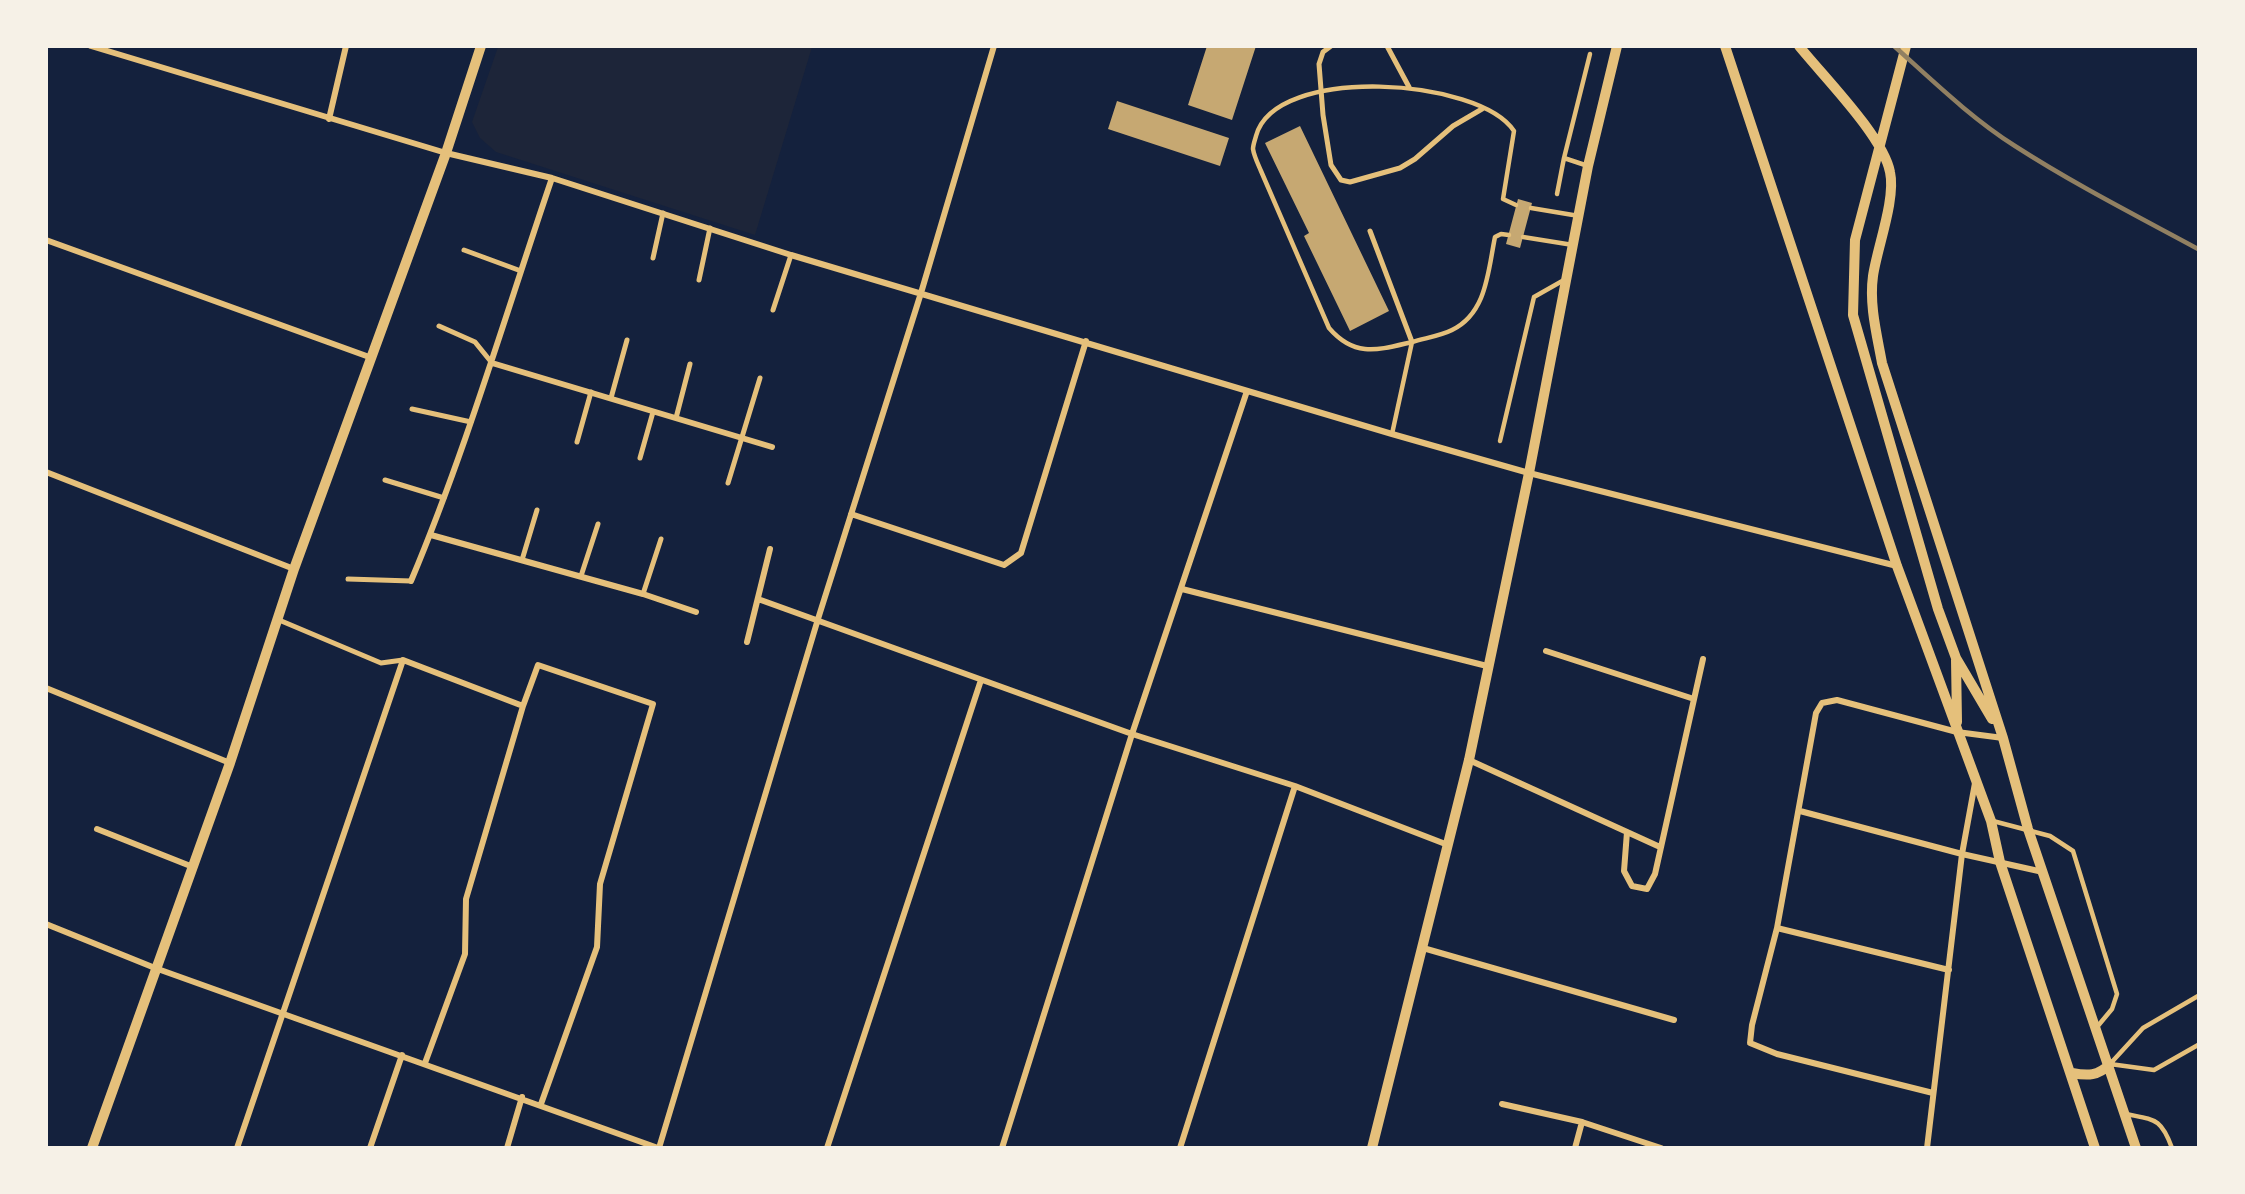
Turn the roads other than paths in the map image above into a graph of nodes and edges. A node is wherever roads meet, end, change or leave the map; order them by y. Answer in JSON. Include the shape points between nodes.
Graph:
{"nodes":[{"id":1,"x":91,"y":46,"type":"edge"},
{"id":2,"x":346,"y":46,"type":"edge"},
{"id":3,"x":481,"y":46,"type":"edge"},
{"id":4,"x":994,"y":46,"type":"edge"},
{"id":5,"x":1331,"y":46,"type":"edge"},
{"id":6,"x":1387,"y":46,"type":"edge"},
{"id":7,"x":1617,"y":46,"type":"edge"},
{"id":8,"x":1725,"y":46,"type":"edge"},
{"id":9,"x":1736,"y":46,"type":"edge"},
{"id":10,"x":1798,"y":46,"type":"edge"},
{"id":11,"x":1906,"y":46,"type":"edge"},
{"id":12,"x":1590,"y":54,"type":"dead end"},
{"id":13,"x":1731,"y":66,"type":"junction"},
{"id":14,"x":1409,"y":87,"type":"junction"},
{"id":15,"x":1322,"y":92,"type":"junction"},
{"id":16,"x":1482,"y":109,"type":"junction"},
{"id":17,"x":329,"y":118,"type":"junction"},
{"id":18,"x":446,"y":153,"type":"junction"},
{"id":19,"x":1564,"y":158,"type":"junction"},
{"id":20,"x":1588,"y":166,"type":"junction"},
{"id":21,"x":552,"y":178,"type":"junction"},
{"id":22,"x":1557,"y":194,"type":"dead end"},
{"id":23,"x":1516,"y":205,"type":"dead end"},
{"id":24,"x":1531,"y":208,"type":"dead end"},
{"id":25,"x":663,"y":213,"type":"junction"},
{"id":26,"x":1579,"y":216,"type":"junction"},
{"id":27,"x":710,"y":228,"type":"junction"},
{"id":28,"x":1370,"y":231,"type":"dead end"},
{"id":29,"x":1509,"y":235,"type":"dead end"},
{"id":30,"x":1523,"y":237,"type":"dead end"},
{"id":31,"x":46,"y":240,"type":"edge"},
{"id":32,"x":1573,"y":245,"type":"junction"},
{"id":33,"x":464,"y":250,"type":"dead end"},
{"id":34,"x":790,"y":255,"type":"junction"},
{"id":35,"x":653,"y":258,"type":"dead end"},
{"id":36,"x":521,"y":271,"type":"junction"},
{"id":37,"x":1567,"y":279,"type":"junction"},
{"id":38,"x":699,"y":280,"type":"dead end"},
{"id":39,"x":921,"y":293,"type":"junction"},
{"id":40,"x":773,"y":310,"type":"dead end"},
{"id":41,"x":439,"y":326,"type":"dead end"},
{"id":42,"x":627,"y":340,"type":"dead end"},
{"id":43,"x":1086,"y":341,"type":"junction"},
{"id":44,"x":1412,"y":342,"type":"junction"},
{"id":45,"x":372,"y":358,"type":"junction"},
{"id":46,"x":492,"y":363,"type":"junction"},
{"id":47,"x":690,"y":364,"type":"dead end"},
{"id":48,"x":760,"y":378,"type":"dead end"},
{"id":49,"x":591,"y":392,"type":"junction"},
{"id":50,"x":1247,"y":392,"type":"junction"},
{"id":51,"x":611,"y":398,"type":"junction"},
{"id":52,"x":412,"y":409,"type":"dead end"},
{"id":53,"x":653,"y":412,"type":"junction"},
{"id":54,"x":676,"y":418,"type":"junction"},
{"id":55,"x":471,"y":422,"type":"junction"},
{"id":56,"x":1392,"y":434,"type":"junction"},
{"id":57,"x":741,"y":438,"type":"junction"},
{"id":58,"x":1500,"y":441,"type":"dead end"},
{"id":59,"x":577,"y":442,"type":"dead end"},
{"id":60,"x":772,"y":447,"type":"dead end"},
{"id":61,"x":640,"y":458,"type":"dead end"},
{"id":62,"x":46,"y":472,"type":"edge"},
{"id":63,"x":1529,"y":473,"type":"junction"},
{"id":64,"x":385,"y":480,"type":"dead end"},
{"id":65,"x":728,"y":483,"type":"dead end"},
{"id":66,"x":444,"y":498,"type":"junction"},
{"id":67,"x":537,"y":510,"type":"dead end"},
{"id":68,"x":851,"y":514,"type":"junction"},
{"id":69,"x":597,"y":524,"type":"dead end"},
{"id":70,"x":431,"y":535,"type":"junction"},
{"id":71,"x":661,"y":539,"type":"dead end"},
{"id":72,"x":770,"y":549,"type":"dead end"},
{"id":73,"x":522,"y":560,"type":"junction"},
{"id":74,"x":1898,"y":566,"type":"junction"},
{"id":75,"x":294,"y":569,"type":"junction"},
{"id":76,"x":581,"y":576,"type":"junction"},
{"id":77,"x":348,"y":579,"type":"dead end"},
{"id":78,"x":411,"y":581,"type":"joint"},
{"id":79,"x":1182,"y":589,"type":"junction"},
{"id":80,"x":643,"y":594,"type":"junction"},
{"id":81,"x":758,"y":599,"type":"junction"},
{"id":82,"x":696,"y":612,"type":"dead end"},
{"id":83,"x":818,"y":619,"type":"junction"},
{"id":84,"x":279,"y":620,"type":"junction"},
{"id":85,"x":747,"y":642,"type":"dead end"},
{"id":86,"x":1546,"y":651,"type":"dead end"},
{"id":87,"x":1956,"y":658,"type":"junction"},
{"id":88,"x":1703,"y":659,"type":"dead end"},
{"id":89,"x":403,"y":660,"type":"junction"},
{"id":90,"x":1487,"y":666,"type":"junction"},
{"id":91,"x":981,"y":680,"type":"junction"},
{"id":92,"x":46,"y":688,"type":"edge"},
{"id":93,"x":1694,"y":699,"type":"junction"},
{"id":94,"x":523,"y":706,"type":"junction"},
{"id":95,"x":1957,"y":732,"type":"junction"},
{"id":96,"x":1132,"y":734,"type":"junction"},
{"id":97,"x":2003,"y":738,"type":"junction"},
{"id":98,"x":1469,"y":760,"type":"junction"},
{"id":99,"x":230,"y":763,"type":"junction"},
{"id":100,"x":1975,"y":780,"type":"junction"},
{"id":101,"x":1295,"y":786,"type":"junction"},
{"id":102,"x":1800,"y":811,"type":"junction"},
{"id":103,"x":1991,"y":821,"type":"junction"},
{"id":104,"x":97,"y":829,"type":"dead end"},
{"id":105,"x":2028,"y":829,"type":"junction"},
{"id":106,"x":1627,"y":832,"type":"junction"},
{"id":107,"x":1448,"y":845,"type":"junction"},
{"id":108,"x":1659,"y":847,"type":"junction"},
{"id":109,"x":1962,"y":854,"type":"junction"},
{"id":110,"x":2000,"y":862,"type":"junction"},
{"id":111,"x":192,"y":867,"type":"junction"},
{"id":112,"x":2043,"y":872,"type":"junction"},
{"id":113,"x":46,"y":924,"type":"edge"},
{"id":114,"x":1777,"y":928,"type":"junction"},
{"id":115,"x":1423,"y":948,"type":"junction"},
{"id":116,"x":155,"y":968,"type":"junction"},
{"id":117,"x":1949,"y":970,"type":"junction"},
{"id":118,"x":2198,"y":996,"type":"edge"},
{"id":119,"x":284,"y":1012,"type":"junction"},
{"id":120,"x":1674,"y":1020,"type":"dead end"},
{"id":121,"x":2097,"y":1027,"type":"junction"},
{"id":122,"x":2199,"y":1045,"type":"edge"},
{"id":123,"x":402,"y":1054,"type":"junction"},
{"id":124,"x":425,"y":1063,"type":"junction"},
{"id":125,"x":2110,"y":1064,"type":"junction"},
{"id":126,"x":2072,"y":1073,"type":"junction"},
{"id":127,"x":1933,"y":1093,"type":"junction"},
{"id":128,"x":522,"y":1097,"type":"junction"},
{"id":129,"x":541,"y":1104,"type":"junction"},
{"id":130,"x":1502,"y":1104,"type":"dead end"},
{"id":131,"x":2125,"y":1114,"type":"junction"},
{"id":132,"x":1582,"y":1122,"type":"junction"},
{"id":133,"x":92,"y":1148,"type":"edge"},
{"id":134,"x":237,"y":1148,"type":"edge"},
{"id":135,"x":370,"y":1148,"type":"edge"},
{"id":136,"x":507,"y":1148,"type":"edge"},
{"id":137,"x":659,"y":1148,"type":"edge"},
{"id":138,"x":827,"y":1148,"type":"edge"},
{"id":139,"x":1002,"y":1148,"type":"edge"},
{"id":140,"x":1180,"y":1148,"type":"edge"},
{"id":141,"x":1372,"y":1148,"type":"edge"},
{"id":142,"x":1575,"y":1148,"type":"edge"},
{"id":143,"x":1661,"y":1148,"type":"edge"},
{"id":144,"x":1927,"y":1148,"type":"edge"},
{"id":145,"x":2095,"y":1148,"type":"edge"},
{"id":146,"x":2136,"y":1148,"type":"edge"},
{"id":147,"x":2172,"y":1148,"type":"edge"}],
"edges":[{"from":1,"to":17,"type":"street"},
{"from":2,"to":17,"type":"street"},
{"from":3,"to":18,"type":"street"},
{"from":4,"to":39,"type":"street"},
{"from":5,"to":15,"type":"street","via":[[1323,52],[1319,64]]},
{"from":6,"to":14,"type":"street"},
{"from":7,"to":20,"type":"street"},
{"from":8,"to":13,"type":"street"},
{"from":9,"to":13,"type":"street"},
{"from":10,"to":97,"type":"street","via":[[1861,121],[1889,167],[1891,188],[1873,279],[1874,318],[1882,363]]},
{"from":11,"to":87,"type":"street","via":[[1855,240],[1852,315],[1938,609]]},
{"from":12,"to":19,"type":"lane"},
{"from":13,"to":74,"type":"street"},
{"from":14,"to":15,"type":"lane","via":[[1350,86]]},
{"from":14,"to":16,"type":"lane"},
{"from":15,"to":16,"type":"street","via":[[1331,165],[1341,180],[1350,182],[1400,168],[1452,126]]},
{"from":15,"to":44,"type":"lane","via":[[1292,98],[1269,113],[1258,129],[1253,148],[1260,171],[1329,328],[1341,341],[1357,349],[1375,351]]},
{"from":16,"to":23,"type":"lane","via":[[1500,117],[1514,131],[1503,200]]},
{"from":17,"to":18,"type":"street"},
{"from":18,"to":21,"type":"street"},
{"from":18,"to":45,"type":"street"},
{"from":19,"to":20,"type":"lane"},
{"from":19,"to":22,"type":"lane"},
{"from":20,"to":26,"type":"street"},
{"from":21,"to":25,"type":"street"},
{"from":21,"to":36,"type":"street"},
{"from":24,"to":26,"type":"lane"},
{"from":25,"to":27,"type":"street"},
{"from":25,"to":35,"type":"street"},
{"from":26,"to":32,"type":"street"},
{"from":27,"to":34,"type":"street"},
{"from":27,"to":38,"type":"street"},
{"from":28,"to":44,"type":"street"},
{"from":29,"to":44,"type":"lane","via":[[1495,237],[1482,298],[1470,318],[1452,330]]},
{"from":30,"to":32,"type":"lane"},
{"from":31,"to":45,"type":"street"},
{"from":32,"to":37,"type":"street"},
{"from":33,"to":36,"type":"street"},
{"from":34,"to":39,"type":"street"},
{"from":34,"to":40,"type":"street"},
{"from":36,"to":46,"type":"street"},
{"from":37,"to":58,"type":"lane","via":[[1534,297]]},
{"from":37,"to":63,"type":"street"},
{"from":39,"to":43,"type":"street"},
{"from":39,"to":68,"type":"street"},
{"from":41,"to":46,"type":"street","via":[[475,342]]},
{"from":42,"to":51,"type":"street"},
{"from":43,"to":50,"type":"street"},
{"from":43,"to":68,"type":"street","via":[[1021,553],[1004,565]]},
{"from":44,"to":56,"type":"lane"},
{"from":45,"to":75,"type":"street"},
{"from":46,"to":49,"type":"street"},
{"from":46,"to":55,"type":"street"},
{"from":47,"to":54,"type":"street"},
{"from":48,"to":57,"type":"street"},
{"from":49,"to":51,"type":"street"},
{"from":49,"to":59,"type":"street"},
{"from":50,"to":56,"type":"street"},
{"from":50,"to":79,"type":"street"},
{"from":51,"to":53,"type":"street"},
{"from":52,"to":55,"type":"street"},
{"from":53,"to":54,"type":"street"},
{"from":53,"to":61,"type":"street"},
{"from":54,"to":57,"type":"street"},
{"from":55,"to":66,"type":"street"},
{"from":56,"to":63,"type":"street"},
{"from":57,"to":60,"type":"street"},
{"from":57,"to":65,"type":"street"},
{"from":62,"to":75,"type":"street"},
{"from":63,"to":74,"type":"street"},
{"from":63,"to":90,"type":"street"},
{"from":64,"to":66,"type":"street"},
{"from":66,"to":70,"type":"street"},
{"from":67,"to":73,"type":"street"},
{"from":68,"to":83,"type":"street"},
{"from":69,"to":76,"type":"street"},
{"from":70,"to":73,"type":"street"},
{"from":70,"to":78,"type":"street"},
{"from":71,"to":80,"type":"street"},
{"from":72,"to":81,"type":"street"},
{"from":73,"to":76,"type":"street"},
{"from":74,"to":95,"type":"street"},
{"from":75,"to":84,"type":"street"},
{"from":76,"to":80,"type":"street"},
{"from":77,"to":78,"type":"street"},
{"from":79,"to":90,"type":"street"},
{"from":79,"to":96,"type":"street"},
{"from":80,"to":82,"type":"street"},
{"from":81,"to":83,"type":"street"},
{"from":81,"to":85,"type":"street"},
{"from":83,"to":91,"type":"street"},
{"from":83,"to":137,"type":"street"},
{"from":84,"to":89,"type":"street","via":[[381,663]]},
{"from":84,"to":99,"type":"street"},
{"from":86,"to":93,"type":"street"},
{"from":87,"to":95,"type":"street"},
{"from":87,"to":97,"type":"street"},
{"from":88,"to":93,"type":"street"},
{"from":89,"to":94,"type":"street"},
{"from":89,"to":119,"type":"street"},
{"from":90,"to":98,"type":"street"},
{"from":91,"to":96,"type":"street"},
{"from":91,"to":138,"type":"street"},
{"from":92,"to":99,"type":"street"},
{"from":93,"to":108,"type":"street"},
{"from":94,"to":124,"type":"street","via":[[466,899],[465,954]]},
{"from":94,"to":129,"type":"street","via":[[538,665],[653,704],[600,884],[597,947]]},
{"from":95,"to":97,"type":"street"},
{"from":95,"to":100,"type":"street"},
{"from":95,"to":102,"type":"street","via":[[1837,700],[1822,703],[1816,713]]},
{"from":96,"to":101,"type":"street"},
{"from":96,"to":139,"type":"street"},
{"from":97,"to":105,"type":"street"},
{"from":98,"to":106,"type":"street"},
{"from":98,"to":107,"type":"street"},
{"from":99,"to":111,"type":"street"},
{"from":100,"to":103,"type":"street"},
{"from":100,"to":109,"type":"street"},
{"from":101,"to":107,"type":"street"},
{"from":101,"to":140,"type":"street"},
{"from":102,"to":109,"type":"street"},
{"from":102,"to":114,"type":"street"},
{"from":103,"to":105,"type":"lane"},
{"from":103,"to":110,"type":"street"},
{"from":104,"to":111,"type":"street"},
{"from":105,"to":112,"type":"street"},
{"from":105,"to":121,"type":"lane","via":[[2063,842],[2073,851],[2117,994],[2112,1009]]},
{"from":106,"to":108,"type":"street"},
{"from":106,"to":108,"type":"street","via":[[1624,871],[1632,886],[1647,889],[1655,874]]},
{"from":107,"to":115,"type":"street"},
{"from":109,"to":110,"type":"street"},
{"from":109,"to":117,"type":"street"},
{"from":110,"to":112,"type":"street"},
{"from":110,"to":126,"type":"street"},
{"from":111,"to":116,"type":"street"},
{"from":112,"to":121,"type":"street"},
{"from":113,"to":116,"type":"street"},
{"from":114,"to":117,"type":"street"},
{"from":114,"to":127,"type":"street","via":[[1750,1043],[1777,1054]]},
{"from":115,"to":120,"type":"street"},
{"from":115,"to":141,"type":"street"},
{"from":116,"to":119,"type":"street"},
{"from":116,"to":133,"type":"street"},
{"from":117,"to":127,"type":"street"},
{"from":118,"to":125,"type":"lane","via":[[2143,1028]]},
{"from":119,"to":123,"type":"street"},
{"from":119,"to":134,"type":"street"},
{"from":121,"to":125,"type":"street"},
{"from":122,"to":125,"type":"lane","via":[[2154,1070]]},
{"from":123,"to":124,"type":"street"},
{"from":123,"to":135,"type":"street"},
{"from":124,"to":128,"type":"street"},
{"from":125,"to":126,"type":"street","via":[[2101,1073]]},
{"from":125,"to":131,"type":"street"},
{"from":126,"to":145,"type":"street"},
{"from":127,"to":144,"type":"street"},
{"from":128,"to":129,"type":"street"},
{"from":128,"to":136,"type":"street"},
{"from":129,"to":137,"type":"street"},
{"from":130,"to":132,"type":"street"},
{"from":131,"to":146,"type":"street"},
{"from":131,"to":147,"type":"lane","via":[[2158,1121],[2164,1126]]},
{"from":132,"to":142,"type":"street"},
{"from":132,"to":143,"type":"street"}]}
